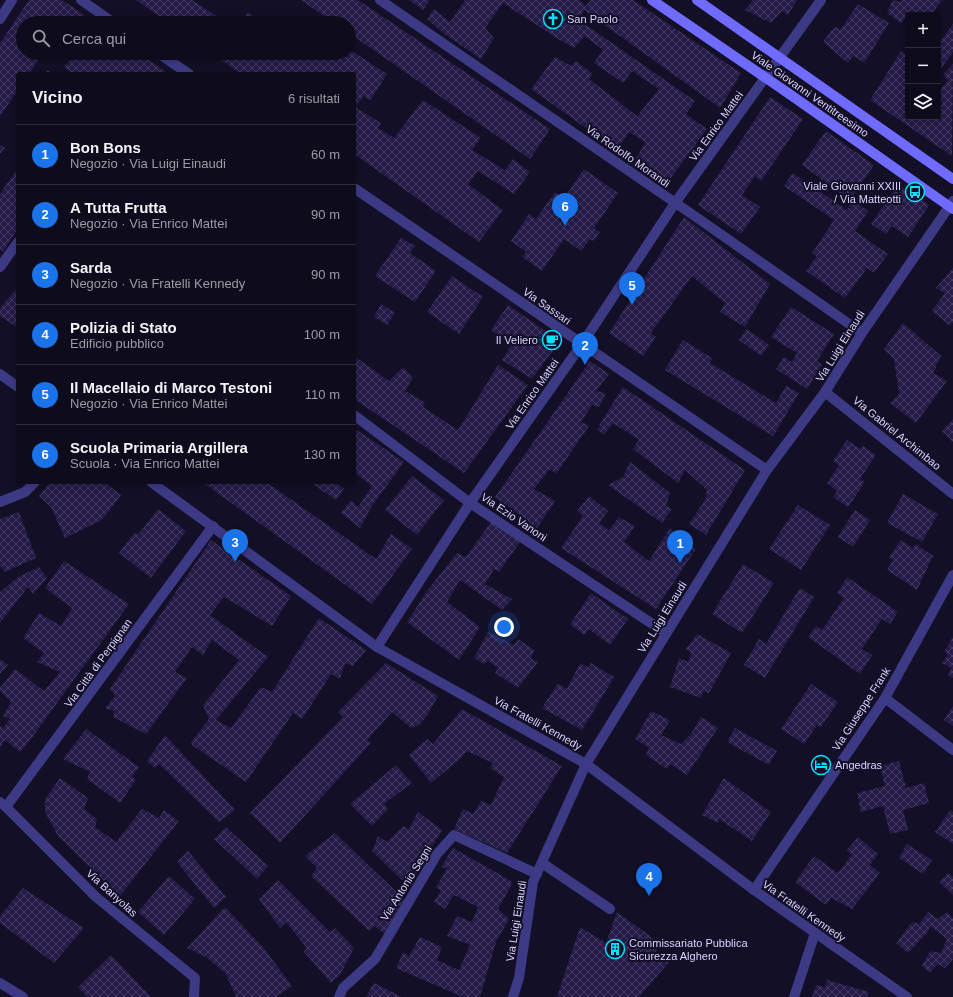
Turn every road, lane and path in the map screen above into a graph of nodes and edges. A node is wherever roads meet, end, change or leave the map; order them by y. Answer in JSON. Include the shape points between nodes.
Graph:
{"nodes":[{"id":1,"x":12,"y":0,"type":"edge"},
{"id":2,"x":81,"y":0,"type":"edge"},
{"id":3,"x":380,"y":0,"type":"edge"},
{"id":4,"x":697,"y":0,"type":"edge"},
{"id":5,"x":821,"y":0,"type":"edge"},
{"id":6,"x":654,"y":1,"type":"edge"},
{"id":7,"x":104,"y":16,"type":"edge"},
{"id":8,"x":0,"y":19,"type":"edge"},
{"id":9,"x":780,"y":58,"type":"junction"},
{"id":10,"x":168,"y":60,"type":"edge"},
{"id":11,"x":186,"y":72,"type":"edge"},
{"id":12,"x":766,"y":78,"type":"junction"},
{"id":13,"x":953,"y":179,"type":"edge"},
{"id":14,"x":356,"y":189,"type":"edge"},
{"id":15,"x":675,"y":203,"type":"junction"},
{"id":16,"x":952,"y":206,"type":"edge"},
{"id":17,"x":16,"y":245,"type":"edge"},
{"id":18,"x":0,"y":266,"type":"edge"},
{"id":19,"x":862,"y":333,"type":"junction"},
{"id":20,"x":582,"y":344,"type":"junction"},
{"id":21,"x":0,"y":374,"type":"edge"},
{"id":22,"x":16,"y":386,"type":"edge"},
{"id":23,"x":826,"y":392,"type":"junction"},
{"id":24,"x":356,"y":417,"type":"edge"},
{"id":25,"x":766,"y":470,"type":"junction"},
{"id":26,"x":33,"y":484,"type":"edge"},
{"id":27,"x":154,"y":484,"type":"edge"},
{"id":28,"x":953,"y":494,"type":"edge"},
{"id":29,"x":0,"y":502,"type":"edge"},
{"id":30,"x":470,"y":503,"type":"junction"},
{"id":31,"x":212,"y":526,"type":"junction"},
{"id":32,"x":953,"y":575,"type":"edge"},
{"id":33,"x":666,"y":633,"type":"junction"},
{"id":34,"x":377,"y":647,"type":"junction"},
{"id":35,"x":885,"y":698,"type":"junction"},
{"id":36,"x":953,"y":750,"type":"edge"},
{"id":37,"x":586,"y":764,"type":"junction"},
{"id":38,"x":3,"y":805,"type":"edge"},
{"id":39,"x":542,"y":863,"type":"junction"},
{"id":40,"x":536,"y":874,"type":"junction"},
{"id":41,"x":754,"y":890,"type":"junction"},
{"id":42,"x":610,"y":909,"type":"dead end"},
{"id":43,"x":815,"y":933,"type":"junction"},
{"id":44,"x":0,"y":982,"type":"edge"},
{"id":45,"x":24,"y":997,"type":"edge"},
{"id":46,"x":194,"y":997,"type":"edge"},
{"id":47,"x":339,"y":997,"type":"edge"},
{"id":48,"x":513,"y":997,"type":"edge"},
{"id":49,"x":794,"y":997,"type":"edge"},
{"id":50,"x":907,"y":997,"type":"edge"}],
"edges":[{"from":1,"to":8,"type":"street"},
{"from":2,"to":7,"type":"street"},
{"from":3,"to":15,"type":"street","name":"Via Rodolfo Morandi"},
{"from":4,"to":9,"type":"main road","name":"Viale Giovanni Ventitreesimo"},
{"from":5,"to":9,"type":"street","name":"Via Enrico Mattei"},
{"from":6,"to":12,"type":"main road","name":"Viale Giovanni Ventitreesimo"},
{"from":9,"to":12,"type":"street","name":"Via Enrico Mattei"},
{"from":9,"to":13,"type":"main road","name":"Viale Giovanni Ventitreesimo"},
{"from":10,"to":11,"type":"street"},
{"from":12,"to":15,"type":"street","name":"Via Enrico Mattei"},
{"from":12,"to":16,"type":"main road","name":"Viale Giovanni Ventitreesimo"},
{"from":14,"to":20,"type":"street","name":"Via Sassari"},
{"from":15,"to":19,"type":"street","name":"Via Rodolfo Morandi"},
{"from":15,"to":20,"type":"street","name":"Via Enrico Mattei"},
{"from":16,"to":19,"type":"street","name":"Via Luigi Einaudi"},
{"from":17,"to":18,"type":"street"},
{"from":19,"to":23,"type":"street","name":"Via Luigi Einaudi"},
{"from":20,"to":25,"type":"street","name":"Via Sassari"},
{"from":20,"to":30,"type":"street","name":"Via Enrico Mattei"},
{"from":21,"to":22,"type":"street"},
{"from":23,"to":25,"type":"street","name":"Via Luigi Einaudi"},
{"from":23,"to":28,"type":"street","name":"Via Gabriel Archimbao"},
{"from":24,"to":30,"type":"street","name":"Via Ezio Vanoni"},
{"from":25,"to":33,"type":"street","name":"Via Luigi Einaudi"},
{"from":26,"to":29,"type":"street","via":[[25,492]]},
{"from":27,"to":31,"type":"street","name":"Via Fratelli Kennedy"},
{"from":30,"to":33,"type":"street","name":"Via Ezio Vanoni"},
{"from":30,"to":34,"type":"street","name":"Via Enrico Mattei"},
{"from":31,"to":34,"type":"street","name":"Via Fratelli Kennedy"},
{"from":31,"to":38,"type":"street","name":"Via Città di Perpignan"},
{"from":32,"to":35,"type":"street","name":"Via Giuseppe Frank"},
{"from":33,"to":37,"type":"street","name":"Via Luigi Einaudi"},
{"from":34,"to":37,"type":"street","name":"Via Fratelli Kennedy"},
{"from":35,"to":36,"type":"street"},
{"from":35,"to":41,"type":"street","name":"Via Giuseppe Frank"},
{"from":37,"to":39,"type":"street","name":"Via Luigi Einaudi"},
{"from":37,"to":41,"type":"street","name":"Via Fratelli Kennedy"},
{"from":38,"to":46,"type":"street","name":"Via Banyolas","via":[[96,897],[194,978]]},
{"from":39,"to":40,"type":"street","name":"Via Luigi Einaudi"},
{"from":39,"to":42,"type":"street"},
{"from":40,"to":47,"type":"street","name":"Via Antonio Segni","via":[[454,835],[437,854],[374,959],[343,988]]},
{"from":40,"to":48,"type":"street","name":"Via Luigi Einaudi","via":[[519,978]]},
{"from":41,"to":43,"type":"street","name":"Via Fratelli Kennedy"},
{"from":43,"to":49,"type":"street"},
{"from":43,"to":50,"type":"street","name":"Via Fratelli Kennedy"},
{"from":44,"to":45,"type":"street"}]}
